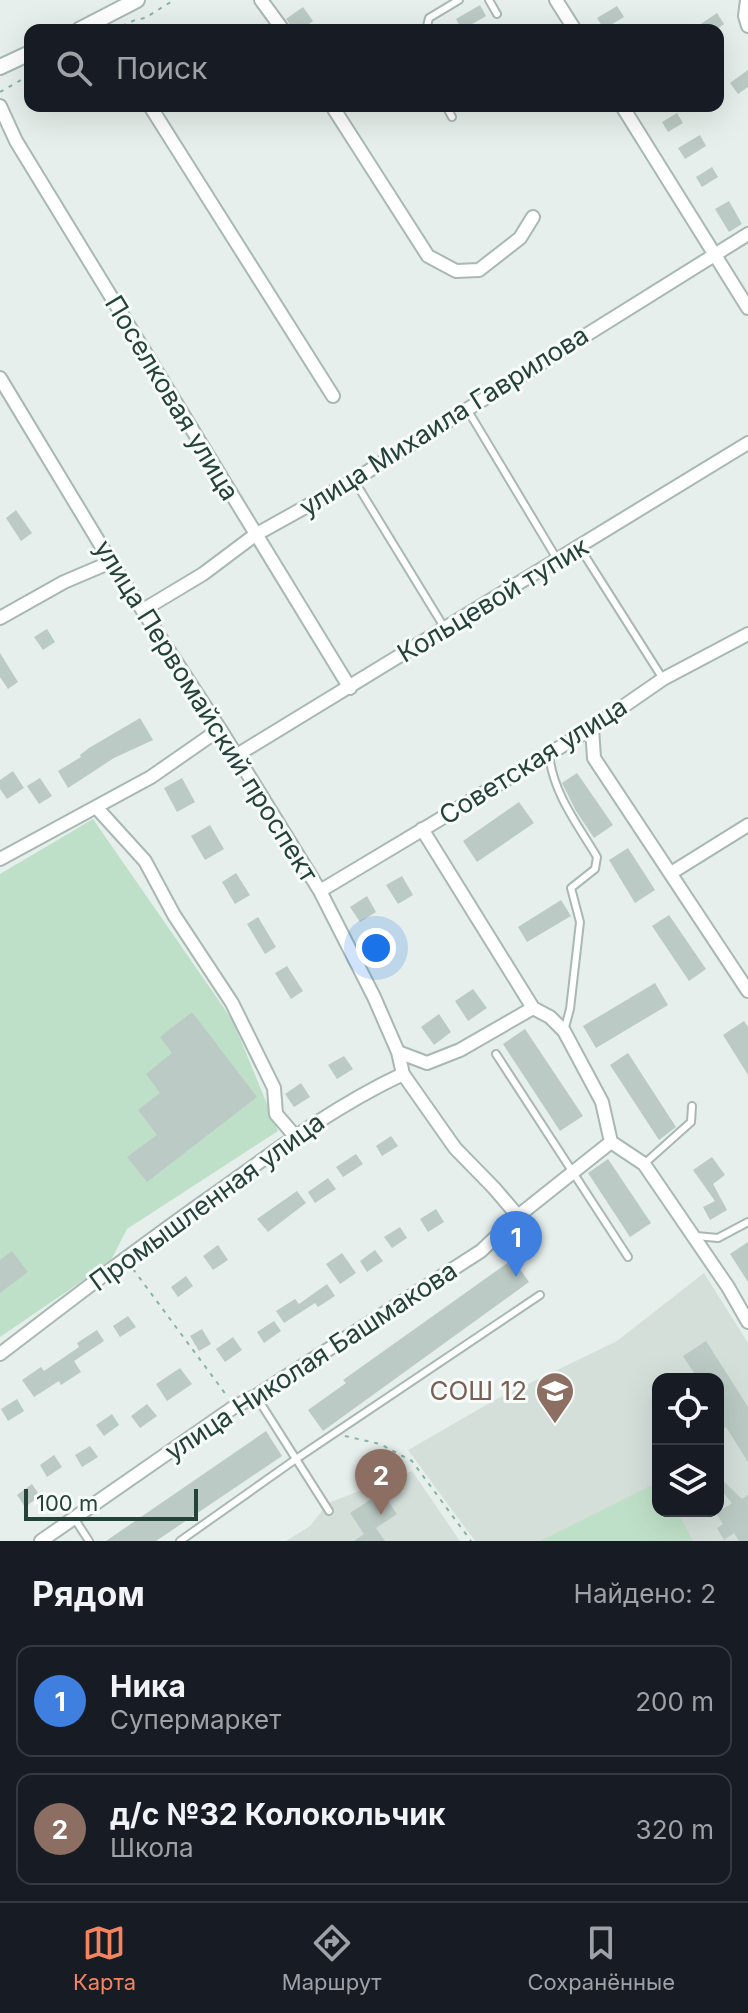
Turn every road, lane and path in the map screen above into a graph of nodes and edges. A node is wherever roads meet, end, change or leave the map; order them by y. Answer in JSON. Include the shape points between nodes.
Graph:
{"nodes":[{"id":1,"x":137,"y":0,"type":"edge"},
{"id":2,"x":174,"y":0,"type":"edge"},
{"id":3,"x":261,"y":0,"type":"edge"},
{"id":4,"x":459,"y":0,"type":"edge"},
{"id":5,"x":489,"y":0,"type":"edge"},
{"id":6,"x":556,"y":0,"type":"edge"},
{"id":7,"x":747,"y":0,"type":"edge"},
{"id":8,"x":497,"y":14,"type":"dead end"},
{"id":9,"x":103,"y":24,"type":"edge"},
{"id":10,"x":126,"y":24,"type":"edge"},
{"id":11,"x":279,"y":24,"type":"edge"},
{"id":12,"x":428,"y":24,"type":"edge"},
{"id":13,"x":571,"y":24,"type":"edge"},
{"id":14,"x":748,"y":26,"type":"edge"},
{"id":15,"x":24,"y":56,"type":"edge"},
{"id":16,"x":0,"y":67,"type":"edge"},
{"id":17,"x":24,"y":78,"type":"edge"},
{"id":18,"x":0,"y":92,"type":"edge"},
{"id":19,"x":0,"y":106,"type":"edge"},
{"id":20,"x":154,"y":112,"type":"edge"},
{"id":21,"x":336,"y":112,"type":"edge"},
{"id":22,"x":449,"y":112,"type":"edge"},
{"id":23,"x":626,"y":112,"type":"edge"},
{"id":24,"x":452,"y":117,"type":"dead end"},
{"id":25,"x":533,"y":217,"type":"dead end"},
{"id":26,"x":748,"y":234,"type":"edge"},
{"id":27,"x":714,"y":253,"type":"junction"},
{"id":28,"x":748,"y":308,"type":"edge"},
{"id":29,"x":0,"y":378,"type":"edge"},
{"id":30,"x":333,"y":396,"type":"dead end"},
{"id":31,"x":467,"y":409,"type":"junction"},
{"id":32,"x":748,"y":443,"type":"edge"},
{"id":33,"x":354,"y":480,"type":"junction"},
{"id":34,"x":255,"y":535,"type":"junction"},
{"id":35,"x":580,"y":548,"type":"junction"},
{"id":36,"x":557,"y":559,"type":"junction"},
{"id":37,"x":111,"y":562,"type":"junction"},
{"id":38,"x":143,"y":610,"type":"junction"},
{"id":39,"x":0,"y":618,"type":"edge"},
{"id":40,"x":444,"y":627,"type":"junction"},
{"id":41,"x":748,"y":634,"type":"edge"},
{"id":42,"x":663,"y":679,"type":"junction"},
{"id":43,"x":350,"y":688,"type":"junction"},
{"id":44,"x":592,"y":728,"type":"junction"},
{"id":45,"x":220,"y":729,"type":"junction"},
{"id":46,"x":549,"y":753,"type":"junction"},
{"id":47,"x":237,"y":755,"type":"junction"},
{"id":48,"x":96,"y":807,"type":"junction"},
{"id":49,"x":748,"y":825,"type":"edge"},
{"id":50,"x":422,"y":829,"type":"junction"},
{"id":51,"x":0,"y":859,"type":"edge"},
{"id":52,"x":671,"y":873,"type":"junction"},
{"id":53,"x":320,"y":891,"type":"junction"},
{"id":54,"x":748,"y":991,"type":"edge"},
{"id":55,"x":533,"y":1008,"type":"junction"},
{"id":56,"x":564,"y":1031,"type":"junction"},
{"id":57,"x":398,"y":1052,"type":"junction"},
{"id":58,"x":496,"y":1054,"type":"dead end"},
{"id":59,"x":403,"y":1074,"type":"junction"},
{"id":60,"x":692,"y":1106,"type":"dead end"},
{"id":61,"x":295,"y":1136,"type":"junction"},
{"id":62,"x":611,"y":1142,"type":"junction"},
{"id":63,"x":644,"y":1164,"type":"junction"},
{"id":64,"x":572,"y":1173,"type":"junction"},
{"id":65,"x":518,"y":1216,"type":"junction"},
{"id":66,"x":748,"y":1222,"type":"edge"},
{"id":67,"x":692,"y":1235,"type":"junction"},
{"id":68,"x":628,"y":1257,"type":"dead end"},
{"id":69,"x":125,"y":1258,"type":"junction"},
{"id":70,"x":540,"y":1295,"type":"dead end"},
{"id":71,"x":748,"y":1322,"type":"edge"},
{"id":72,"x":0,"y":1354,"type":"edge"},
{"id":73,"x":256,"y":1396,"type":"junction"},
{"id":74,"x":234,"y":1407,"type":"junction"},
{"id":75,"x":334,"y":1434,"type":"junction"},
{"id":76,"x":296,"y":1459,"type":"junction"},
{"id":77,"x":329,"y":1511,"type":"dead end"},
{"id":78,"x":74,"y":1518,"type":"junction"},
{"id":79,"x":41,"y":1541,"type":"edge"},
{"id":80,"x":89,"y":1541,"type":"edge"},
{"id":81,"x":180,"y":1541,"type":"edge"},
{"id":82,"x":471,"y":1541,"type":"edge"}],
"edges":[{"from":1,"to":9,"type":"street"},
{"from":2,"to":10,"type":"path"},
{"from":3,"to":11,"type":"street"},
{"from":4,"to":12,"type":"lane"},
{"from":5,"to":8,"type":"lane"},
{"from":6,"to":13,"type":"street"},
{"from":7,"to":14,"type":"street"},
{"from":15,"to":16,"type":"street"},
{"from":17,"to":18,"type":"path"},
{"from":19,"to":34,"type":"street","name":"Поселковая улица","via":[[16,141]]},
{"from":20,"to":30,"type":"street"},
{"from":21,"to":25,"type":"street","via":[[428,256],[456,271],[479,270],[520,238]]},
{"from":22,"to":24,"type":"lane"},
{"from":23,"to":27,"type":"street"},
{"from":26,"to":27,"type":"street","name":"улица Михаила Гаврилова"},
{"from":27,"to":28,"type":"street"},
{"from":27,"to":31,"type":"street","name":"улица Михаила Гаврилова"},
{"from":29,"to":37,"type":"street","name":"улица Первомайский проспект"},
{"from":31,"to":33,"type":"street","name":"улица Михаила Гаврилова"},
{"from":31,"to":36,"type":"lane"},
{"from":32,"to":35,"type":"street","name":"Кольцевой тупик"},
{"from":33,"to":34,"type":"street","name":"улица Михаила Гаврилова"},
{"from":33,"to":40,"type":"lane"},
{"from":34,"to":38,"type":"street","name":"улица Михаила Гаврилова"},
{"from":34,"to":43,"type":"street","name":"Поселковая улица"},
{"from":35,"to":36,"type":"street","name":"Кольцевой тупик"},
{"from":35,"to":42,"type":"lane"},
{"from":36,"to":40,"type":"street","name":"Кольцевой тупик"},
{"from":37,"to":38,"type":"street","name":"улица Первомайский проспект"},
{"from":37,"to":39,"type":"street"},
{"from":38,"to":45,"type":"street","name":"улица Первомайский проспект"},
{"from":40,"to":43,"type":"street","name":"Кольцевой тупик"},
{"from":41,"to":42,"type":"street","name":"Советская улица"},
{"from":42,"to":44,"type":"street","name":"Советская улица"},
{"from":43,"to":47,"type":"street","name":"Кольцевой тупик"},
{"from":44,"to":46,"type":"street","name":"Советская улица"},
{"from":44,"to":52,"type":"street","via":[[594,758]]},
{"from":45,"to":47,"type":"street","name":"улица Первомайский проспект"},
{"from":45,"to":48,"type":"street"},
{"from":46,"to":50,"type":"street","name":"Советская улица"},
{"from":46,"to":56,"type":"lane","via":[[558,792],[597,857],[595,869],[571,888],[580,922]]},
{"from":47,"to":53,"type":"street","name":"улица Первомайский проспект"},
{"from":48,"to":51,"type":"street"},
{"from":48,"to":61,"type":"street","via":[[145,861],[232,1003],[274,1088],[276,1114]]},
{"from":49,"to":52,"type":"street"},
{"from":50,"to":53,"type":"street","name":"Советская улица"},
{"from":50,"to":55,"type":"street"},
{"from":52,"to":54,"type":"street"},
{"from":53,"to":57,"type":"street","name":"улица Первомайский проспект"},
{"from":55,"to":56,"type":"street"},
{"from":55,"to":57,"type":"street","via":[[427,1063]]},
{"from":56,"to":62,"type":"street","via":[[602,1102]]},
{"from":57,"to":59,"type":"street"},
{"from":58,"to":64,"type":"lane"},
{"from":59,"to":61,"type":"street","name":"Промышленная улица","via":[[356,1096]]},
{"from":59,"to":65,"type":"street","via":[[455,1148]]},
{"from":60,"to":63,"type":"lane","via":[[691,1122]]},
{"from":61,"to":69,"type":"street","name":"Промышленная улица"},
{"from":62,"to":63,"type":"street"},
{"from":62,"to":64,"type":"street","name":"улица Николая Башмакова"},
{"from":63,"to":67,"type":"street"},
{"from":64,"to":65,"type":"street","name":"улица Николая Башмакова"},
{"from":64,"to":68,"type":"lane"},
{"from":65,"to":73,"type":"street","name":"улица Николая Башмакова","via":[[481,1251]]},
{"from":66,"to":67,"type":"lane","via":[[718,1238]]},
{"from":67,"to":71,"type":"street"},
{"from":69,"to":72,"type":"street","name":"Промышленная улица"},
{"from":69,"to":74,"type":"path"},
{"from":70,"to":75,"type":"lane"},
{"from":73,"to":74,"type":"street","name":"улица Николая Башмакова"},
{"from":73,"to":76,"type":"lane"},
{"from":74,"to":78,"type":"street","name":"улица Николая Башмакова"},
{"from":75,"to":76,"type":"lane"},
{"from":75,"to":82,"type":"path","via":[[380,1444],[412,1461]]},
{"from":76,"to":77,"type":"lane"},
{"from":76,"to":81,"type":"lane"},
{"from":78,"to":79,"type":"street","name":"улица Николая Башмакова"},
{"from":78,"to":80,"type":"lane"}]}
